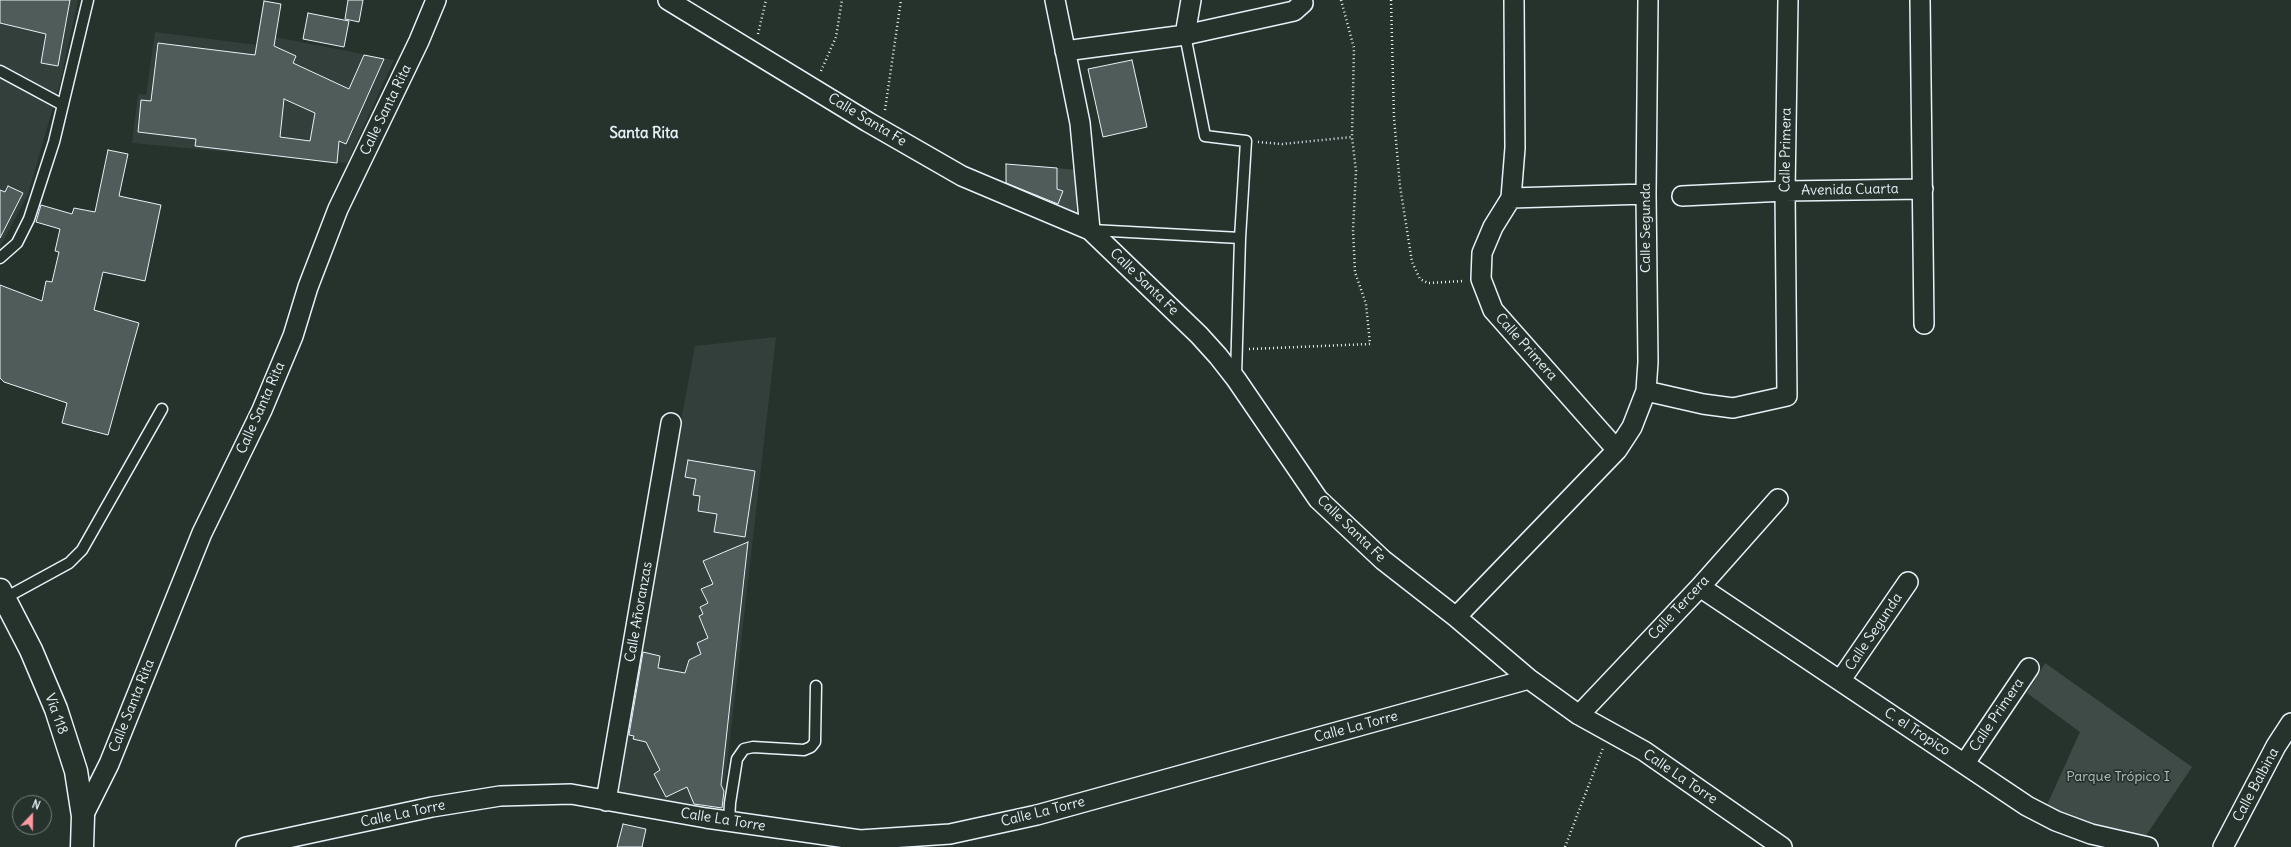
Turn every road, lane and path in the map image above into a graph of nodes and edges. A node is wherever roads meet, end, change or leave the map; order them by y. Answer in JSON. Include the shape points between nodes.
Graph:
{"nodes":[{"id":1,"x":88,"y":0,"type":"edge"},
{"id":2,"x":436,"y":0,"type":"edge"},
{"id":3,"x":668,"y":0,"type":"edge"},
{"id":4,"x":766,"y":0,"type":"edge"},
{"id":5,"x":842,"y":0,"type":"edge"},
{"id":6,"x":901,"y":0,"type":"edge"},
{"id":7,"x":1055,"y":0,"type":"edge"},
{"id":8,"x":1191,"y":0,"type":"edge"},
{"id":9,"x":1341,"y":0,"type":"edge"},
{"id":10,"x":1391,"y":0,"type":"edge"},
{"id":11,"x":1514,"y":0,"type":"edge"},
{"id":12,"x":1648,"y":0,"type":"edge"},
{"id":13,"x":1788,"y":0,"type":"edge"},
{"id":14,"x":1920,"y":0,"type":"edge"},
{"id":15,"x":1303,"y":1,"type":"edge"},
{"id":16,"x":1185,"y":35,"type":"junction"},
{"id":17,"x":1065,"y":51,"type":"junction"},
{"id":18,"x":754,"y":54,"type":"junction"},
{"id":19,"x":0,"y":71,"type":"edge"},
{"id":20,"x":813,"y":88,"type":"junction"},
{"id":21,"x":63,"y":105,"type":"junction"},
{"id":22,"x":882,"y":130,"type":"junction"},
{"id":23,"x":1352,"y":137,"type":"junction"},
{"id":24,"x":1246,"y":141,"type":"junction"},
{"id":25,"x":1923,"y":189,"type":"junction"},
{"id":26,"x":1785,"y":191,"type":"junction"},
{"id":27,"x":1646,"y":194,"type":"junction"},
{"id":28,"x":1682,"y":196,"type":"dead end"},
{"id":29,"x":1511,"y":198,"type":"junction"},
{"id":30,"x":1090,"y":230,"type":"junction"},
{"id":31,"x":1240,"y":238,"type":"junction"},
{"id":32,"x":0,"y":258,"type":"edge"},
{"id":33,"x":1481,"y":279,"type":"junction"},
{"id":34,"x":1924,"y":324,"type":"dead end"},
{"id":35,"x":1237,"y":349,"type":"junction"},
{"id":36,"x":1236,"y":379,"type":"junction"},
{"id":37,"x":1646,"y":391,"type":"junction"},
{"id":38,"x":162,"y":409,"type":"dead end"},
{"id":39,"x":671,"y":423,"type":"dead end"},
{"id":40,"x":1617,"y":450,"type":"junction"},
{"id":41,"x":1778,"y":500,"type":"dead end"},
{"id":42,"x":1908,"y":582,"type":"dead end"},
{"id":43,"x":1700,"y":587,"type":"junction"},
{"id":44,"x":3,"y":594,"type":"edge"},
{"id":45,"x":1456,"y":617,"type":"junction"},
{"id":46,"x":2029,"y":668,"type":"dead end"},
{"id":47,"x":1529,"y":679,"type":"junction"},
{"id":48,"x":1840,"y":681,"type":"junction"},
{"id":49,"x":816,"y":686,"type":"dead end"},
{"id":50,"x":1579,"y":715,"type":"junction"},
{"id":51,"x":2291,"y":724,"type":"edge"},
{"id":52,"x":1609,"y":733,"type":"junction"},
{"id":53,"x":1965,"y":763,"type":"junction"},
{"id":54,"x":606,"y":801,"type":"junction"},
{"id":55,"x":83,"y":816,"type":"junction"},
{"id":56,"x":729,"y":821,"type":"junction"},
{"id":57,"x":82,"y":847,"type":"edge"},
{"id":58,"x":246,"y":847,"type":"edge"},
{"id":59,"x":1565,"y":847,"type":"edge"},
{"id":60,"x":1782,"y":847,"type":"edge"},
{"id":61,"x":2148,"y":847,"type":"edge"},
{"id":62,"x":2223,"y":847,"type":"edge"}],
"edges":[{"from":1,"to":21,"type":"lane"},
{"from":2,"to":55,"type":"street","name":"Calle Santa Rita","via":[[419,42],[338,209],[262,410],[202,533],[109,764]]},
{"from":3,"to":18,"type":"street","name":"Calle Santa Fe"},
{"from":4,"to":18,"type":"path"},
{"from":5,"to":20,"type":"path","via":[[836,37]]},
{"from":6,"to":22,"type":"path"},
{"from":7,"to":17,"type":"street"},
{"from":8,"to":16,"type":"street"},
{"from":9,"to":23,"type":"path","via":[[1354,48]]},
{"from":10,"to":33,"type":"path","via":[[1394,118],[1400,186],[1412,262],[1420,279],[1428,283]]},
{"from":11,"to":29,"type":"street","name":"Calle Primera","via":[[1514,148]]},
{"from":12,"to":27,"type":"street","name":"Calle Segunda"},
{"from":13,"to":26,"type":"street","name":"Calle Primera"},
{"from":14,"to":25,"type":"street"},
{"from":15,"to":16,"type":"street","via":[[1294,11]]},
{"from":16,"to":17,"type":"street"},
{"from":16,"to":24,"type":"lane","via":[[1205,136]]},
{"from":17,"to":30,"type":"street","via":[[1080,123]]},
{"from":18,"to":20,"type":"street","name":"Calle Santa Fe"},
{"from":19,"to":21,"type":"lane"},
{"from":20,"to":22,"type":"street","name":"Calle Santa Fe"},
{"from":21,"to":32,"type":"lane","via":[[29,219],[17,242]]},
{"from":22,"to":30,"type":"street","name":"Calle Santa Fe","via":[[962,176]]},
{"from":23,"to":24,"type":"path","via":[[1282,144]]},
{"from":23,"to":35,"type":"path","via":[[1356,171],[1355,272],[1366,304],[1370,344]]},
{"from":24,"to":31,"type":"lane"},
{"from":25,"to":26,"type":"street","name":"Avenida Cuarta"},
{"from":25,"to":34,"type":"street"},
{"from":26,"to":28,"type":"street","name":"Avenida Cuarta"},
{"from":26,"to":37,"type":"street","name":"Calle Primera","via":[[1787,396],[1733,408]]},
{"from":27,"to":29,"type":"street"},
{"from":27,"to":37,"type":"street","name":"Calle Segunda"},
{"from":29,"to":33,"type":"street","name":"Calle Primera","via":[[1493,227],[1482,253]]},
{"from":30,"to":31,"type":"lane"},
{"from":30,"to":36,"type":"street","name":"Calle Santa Fe","via":[[1199,335]]},
{"from":31,"to":35,"type":"lane"},
{"from":33,"to":40,"type":"street","name":"Calle Primera","via":[[1493,310]]},
{"from":35,"to":36,"type":"lane"},
{"from":36,"to":45,"type":"street","name":"Calle Santa Fe","via":[[1318,498],[1383,560]]},
{"from":37,"to":40,"type":"street","name":"Calle Segunda","via":[[1632,427]]},
{"from":38,"to":44,"type":"lane","via":[[82,550],[69,563]]},
{"from":39,"to":54,"type":"street","name":"Calle Añoranzas"},
{"from":40,"to":45,"type":"street"},
{"from":41,"to":43,"type":"street","name":"Calle Tercera"},
{"from":42,"to":48,"type":"street","name":"Calle Segunda"},
{"from":43,"to":48,"type":"street","name":"C. el Tropico"},
{"from":43,"to":50,"type":"street","name":"Calle Tercera"},
{"from":44,"to":55,"type":"main road","name":"Vía 118","via":[[56,709],[76,772]]},
{"from":45,"to":47,"type":"street","name":"Calle Santa Fe"},
{"from":46,"to":53,"type":"street","name":"Calle Primera"},
{"from":47,"to":50,"type":"street","name":"Calle La Torre"},
{"from":47,"to":56,"type":"street","name":"Calle La Torre","via":[[1037,815],[950,834],[860,840]]},
{"from":48,"to":53,"type":"street","name":"C. el Tropico"},
{"from":49,"to":56,"type":"lane","via":[[814,742],[811,747],[804,750],[753,747],[744,749],[737,759]]},
{"from":50,"to":52,"type":"street","name":"Calle La Torre"},
{"from":51,"to":62,"type":"street","name":"Calle Balbina","via":[[2276,746]]},
{"from":52,"to":59,"type":"path"},
{"from":52,"to":60,"type":"street","name":"Calle La Torre","via":[[1644,751]]},
{"from":53,"to":61,"type":"street","name":"C. el Tropico","via":[[2027,806],[2056,821],[2091,834]]},
{"from":54,"to":56,"type":"street","name":"Calle La Torre"},
{"from":54,"to":58,"type":"street","name":"Calle La Torre","via":[[571,794],[500,796],[432,807]]},
{"from":55,"to":57,"type":"main road","name":"Vía 118"}]}
